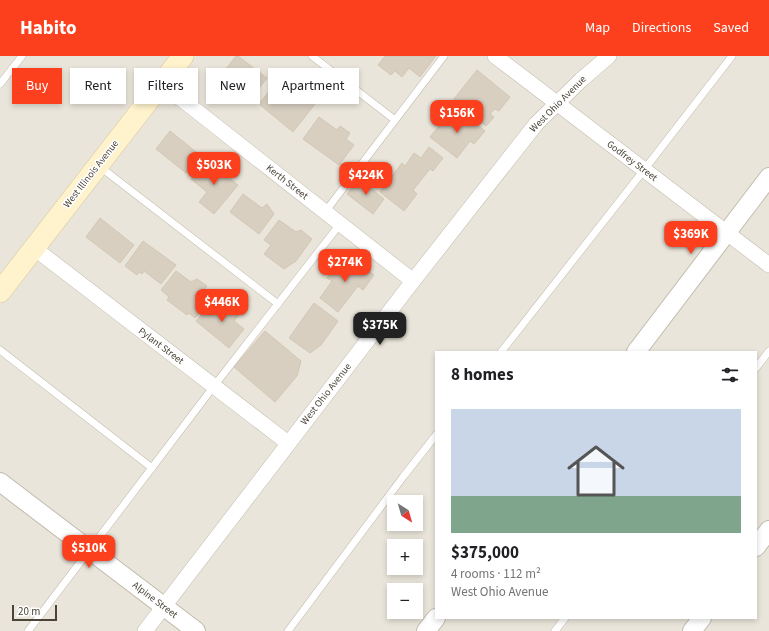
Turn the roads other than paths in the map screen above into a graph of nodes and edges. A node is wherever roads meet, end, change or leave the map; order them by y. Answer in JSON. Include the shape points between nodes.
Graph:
{"nodes":[{"id":1,"x":22,"y":56,"type":"edge"},
{"id":2,"x":183,"y":56,"type":"edge"},
{"id":3,"x":312,"y":56,"type":"edge"},
{"id":4,"x":444,"y":56,"type":"edge"},
{"id":5,"x":495,"y":56,"type":"edge"},
{"id":6,"x":609,"y":56,"type":"edge"},
{"id":7,"x":732,"y":56,"type":"edge"},
{"id":8,"x":174,"y":68,"type":"edge"},
{"id":9,"x":0,"y":84,"type":"edge"},
{"id":10,"x":557,"y":103,"type":"junction"},
{"id":11,"x":145,"y":104,"type":"edge"},
{"id":12,"x":187,"y":104,"type":"edge"},
{"id":13,"x":395,"y":120,"type":"junction"},
{"id":14,"x":98,"y":165,"type":"junction"},
{"id":15,"x":644,"y":170,"type":"junction"},
{"id":16,"x":769,"y":177,"type":"edge"},
{"id":17,"x":325,"y":212,"type":"junction"},
{"id":18,"x":340,"y":224,"type":"junction"},
{"id":19,"x":726,"y":233,"type":"junction"},
{"id":20,"x":34,"y":248,"type":"junction"},
{"id":21,"x":769,"y":266,"type":"edge"},
{"id":22,"x":413,"y":281,"type":"junction"},
{"id":23,"x":0,"y":292,"type":"edge"},
{"id":24,"x":278,"y":304,"type":"junction"},
{"id":25,"x":0,"y":350,"type":"edge"},
{"id":26,"x":502,"y":351,"type":"edge"},
{"id":27,"x":637,"y":351,"type":"edge"},
{"id":28,"x":769,"y":351,"type":"edge"},
{"id":29,"x":757,"y":367,"type":"edge"},
{"id":30,"x":214,"y":386,"type":"junction"},
{"id":31,"x":435,"y":436,"type":"edge"},
{"id":32,"x":288,"y":443,"type":"junction"},
{"id":33,"x":152,"y":468,"type":"junction"},
{"id":34,"x":0,"y":482,"type":"edge"},
{"id":35,"x":769,"y":530,"type":"edge"},
{"id":36,"x":757,"y":546,"type":"edge"},
{"id":37,"x":90,"y":550,"type":"junction"},
{"id":38,"x":164,"y":607,"type":"junction"},
{"id":39,"x":435,"y":619,"type":"edge"},
{"id":40,"x":564,"y":619,"type":"edge"},
{"id":41,"x":701,"y":619,"type":"edge"},
{"id":42,"x":28,"y":631,"type":"edge"},
{"id":43,"x":145,"y":631,"type":"edge"},
{"id":44,"x":196,"y":631,"type":"edge"},
{"id":45,"x":288,"y":631,"type":"edge"},
{"id":46,"x":426,"y":631,"type":"edge"},
{"id":47,"x":555,"y":631,"type":"edge"},
{"id":48,"x":692,"y":631,"type":"edge"}],
"edges":[{"from":1,"to":9,"type":"lane"},
{"from":2,"to":8,"type":"main road","name":"West Illinois Avenue"},
{"from":3,"to":13,"type":"lane"},
{"from":4,"to":13,"type":"lane"},
{"from":5,"to":10,"type":"street","name":"Godfrey Street"},
{"from":6,"to":10,"type":"street","name":"West Ohio Avenue"},
{"from":7,"to":15,"type":"lane"},
{"from":10,"to":15,"type":"street","name":"Godfrey Street"},
{"from":10,"to":22,"type":"street","name":"West Ohio Avenue","via":[[536,124]]},
{"from":11,"to":14,"type":"main road","name":"West Illinois Avenue"},
{"from":12,"to":17,"type":"street","name":"Kerth Street"},
{"from":13,"to":17,"type":"lane"},
{"from":14,"to":20,"type":"main road","name":"West Illinois Avenue"},
{"from":14,"to":24,"type":"lane"},
{"from":15,"to":19,"type":"street","name":"Godfrey Street"},
{"from":15,"to":26,"type":"lane"},
{"from":16,"to":19,"type":"street"},
{"from":17,"to":18,"type":"street","name":"Kerth Street"},
{"from":18,"to":22,"type":"street","name":"Kerth Street"},
{"from":18,"to":24,"type":"lane"},
{"from":19,"to":21,"type":"street","name":"Godfrey Street"},
{"from":19,"to":27,"type":"street"},
{"from":20,"to":23,"type":"main road","name":"West Illinois Avenue"},
{"from":20,"to":30,"type":"street","name":"Pylant Street"},
{"from":22,"to":32,"type":"street","name":"West Ohio Avenue"},
{"from":24,"to":30,"type":"lane"},
{"from":25,"to":33,"type":"lane"},
{"from":28,"to":29,"type":"lane"},
{"from":30,"to":32,"type":"street","name":"Pylant Street"},
{"from":30,"to":33,"type":"lane"},
{"from":31,"to":45,"type":"lane"},
{"from":32,"to":38,"type":"street","name":"West Ohio Avenue"},
{"from":33,"to":37,"type":"lane"},
{"from":34,"to":37,"type":"street","name":"Alpine Street"},
{"from":35,"to":36,"type":"street"},
{"from":37,"to":38,"type":"street","name":"Alpine Street"},
{"from":37,"to":42,"type":"lane"},
{"from":38,"to":43,"type":"street","name":"West Ohio Avenue"},
{"from":38,"to":44,"type":"street","name":"Alpine Street"},
{"from":39,"to":46,"type":"street"},
{"from":40,"to":47,"type":"lane"},
{"from":41,"to":48,"type":"street"}]}
